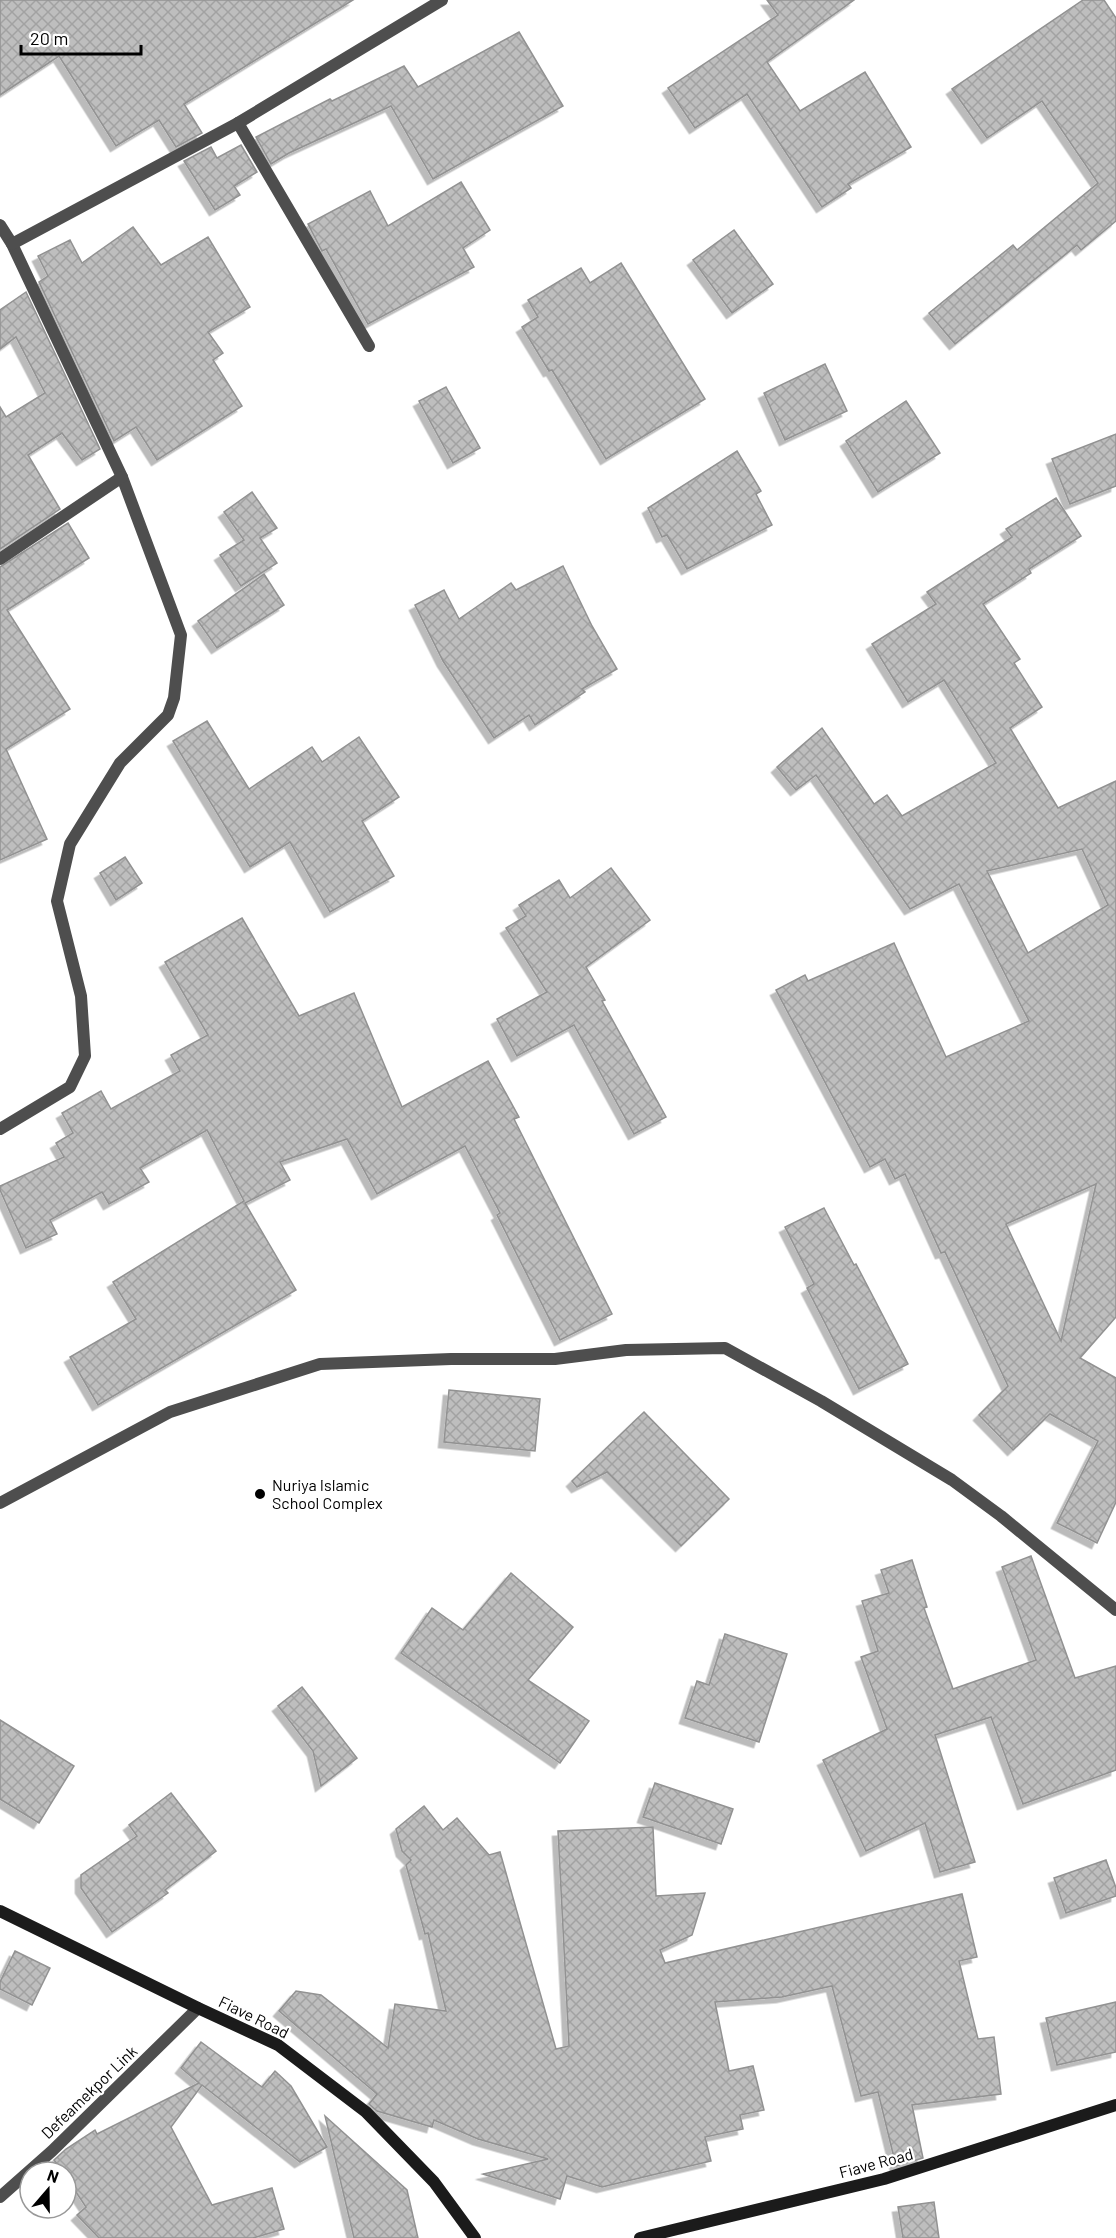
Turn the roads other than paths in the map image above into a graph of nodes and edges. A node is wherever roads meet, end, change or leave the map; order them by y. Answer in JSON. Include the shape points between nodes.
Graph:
{"nodes":[{"id":1,"x":442,"y":0,"type":"edge"},
{"id":2,"x":238,"y":123,"type":"junction"},
{"id":3,"x":0,"y":225,"type":"edge"},
{"id":4,"x":12,"y":244,"type":"junction"},
{"id":5,"x":369,"y":346,"type":"dead end"},
{"id":6,"x":122,"y":477,"type":"junction"},
{"id":7,"x":0,"y":559,"type":"edge"},
{"id":8,"x":0,"y":1129,"type":"edge"},
{"id":9,"x":0,"y":1503,"type":"edge"},
{"id":10,"x":1116,"y":1610,"type":"edge"},
{"id":11,"x":0,"y":1911,"type":"edge"},
{"id":12,"x":198,"y":2008,"type":"junction"},
{"id":13,"x":1116,"y":2104,"type":"edge"},
{"id":14,"x":0,"y":2197,"type":"edge"},
{"id":15,"x":474,"y":2238,"type":"edge"},
{"id":16,"x":640,"y":2238,"type":"edge"}],
"edges":[{"from":1,"to":2,"type":"street"},
{"from":2,"to":4,"type":"street"},
{"from":2,"to":5,"type":"street"},
{"from":3,"to":4,"type":"street"},
{"from":4,"to":6,"type":"street"},
{"from":6,"to":7,"type":"street"},
{"from":6,"to":8,"type":"street","via":[[181,635],[174,698],[168,715],[120,763],[70,844],[57,901],[81,996],[85,1056],[70,1087]]},
{"from":9,"to":10,"type":"street","via":[[170,1412],[320,1364],[555,1359],[626,1350],[725,1348],[952,1479]]},
{"from":11,"to":12,"type":"street","name":"Fiave Road"},
{"from":12,"to":14,"type":"street","name":"Defeamekpor Link"},
{"from":12,"to":15,"type":"street","name":"Fiave Road","via":[[278,2045],[366,2112],[434,2182]]},
{"from":13,"to":16,"type":"street","name":"Fiave Road","via":[[884,2180]]}]}
